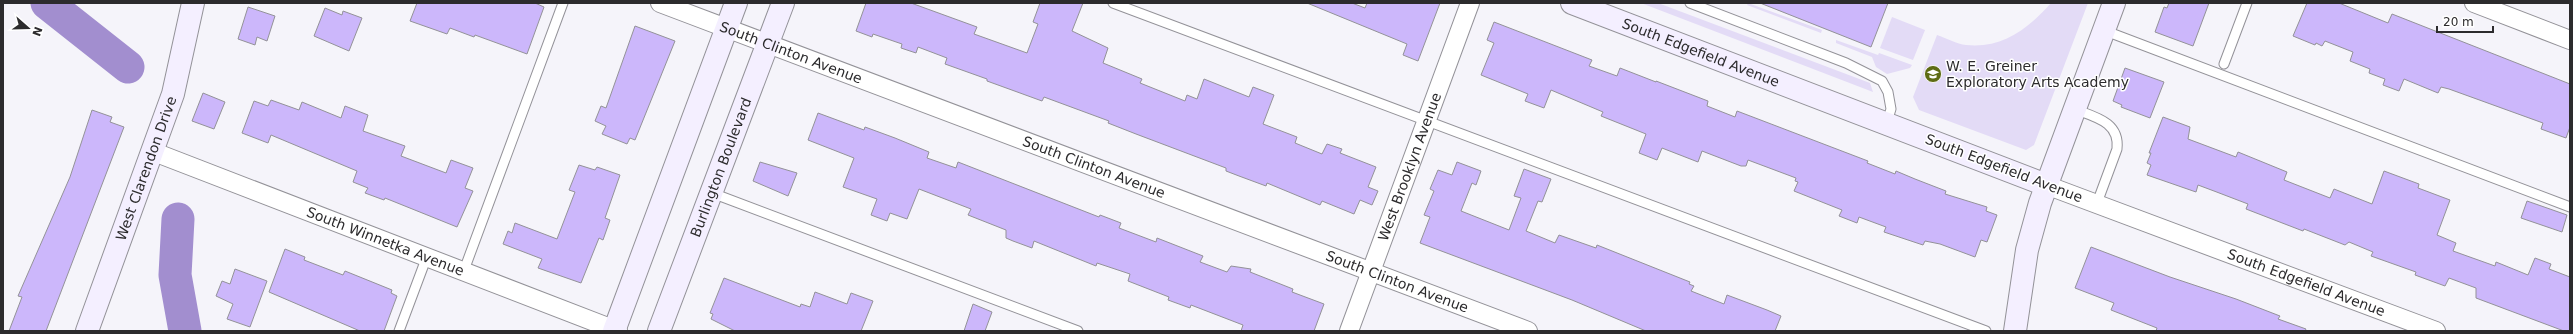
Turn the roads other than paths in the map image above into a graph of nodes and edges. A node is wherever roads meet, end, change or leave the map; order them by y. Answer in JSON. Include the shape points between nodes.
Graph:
{"nodes":[{"id":1,"x":193,"y":3,"type":"edge"},
{"id":2,"x":563,"y":3,"type":"edge"},
{"id":3,"x":660,"y":3,"type":"edge"},
{"id":4,"x":736,"y":3,"type":"edge"},
{"id":5,"x":783,"y":3,"type":"edge"},
{"id":6,"x":1113,"y":3,"type":"edge"},
{"id":7,"x":1470,"y":3,"type":"edge"},
{"id":8,"x":1572,"y":3,"type":"edge"},
{"id":9,"x":1690,"y":3,"type":"edge"},
{"id":10,"x":2114,"y":3,"type":"edge"},
{"id":11,"x":2247,"y":3,"type":"edge"},
{"id":12,"x":2474,"y":3,"type":"edge"},
{"id":13,"x":727,"y":28,"type":"junction"},
{"id":14,"x":2103,"y":30,"type":"junction"},
{"id":15,"x":2570,"y":40,"type":"edge"},
{"id":16,"x":768,"y":43,"type":"junction"},
{"id":17,"x":2224,"y":64,"type":"dead end"},
{"id":18,"x":2074,"y":109,"type":"junction"},
{"id":19,"x":1427,"y":120,"type":"junction"},
{"id":20,"x":1887,"y":122,"type":"junction"},
{"id":21,"x":154,"y":152,"type":"junction"},
{"id":22,"x":2046,"y":184,"type":"junction"},
{"id":23,"x":712,"y":193,"type":"junction"},
{"id":24,"x":2097,"y":203,"type":"junction"},
{"id":25,"x":2570,"y":207,"type":"edge"},
{"id":26,"x":426,"y":259,"type":"junction"},
{"id":27,"x":1371,"y":270,"type":"junction"},
{"id":28,"x":463,"y":273,"type":"junction"},
{"id":29,"x":87,"y":331,"type":"edge"},
{"id":30,"x":400,"y":331,"type":"edge"},
{"id":31,"x":616,"y":331,"type":"edge"},
{"id":32,"x":659,"y":331,"type":"edge"},
{"id":33,"x":1078,"y":331,"type":"edge"},
{"id":34,"x":1349,"y":331,"type":"edge"},
{"id":35,"x":1528,"y":331,"type":"edge"},
{"id":36,"x":1986,"y":331,"type":"edge"},
{"id":37,"x":2015,"y":331,"type":"edge"},
{"id":38,"x":2436,"y":331,"type":"edge"}],
"edges":[{"from":1,"to":21,"type":"street","name":"West Clarendon Drive","via":[[173,94]]},
{"from":2,"to":28,"type":"lane"},
{"from":3,"to":13,"type":"street","name":"South Clinton Avenue"},
{"from":4,"to":13,"type":"street"},
{"from":5,"to":16,"type":"street","name":"Burlington Boulevard"},
{"from":6,"to":19,"type":"lane"},
{"from":7,"to":19,"type":"street","name":"West Brooklyn Avenue"},
{"from":8,"to":20,"type":"street","name":"South Edgefield Avenue"},
{"from":9,"to":20,"type":"lane","via":[[1846,63],[1882,81],[1888,92],[1891,109]]},
{"from":10,"to":14,"type":"street"},
{"from":11,"to":17,"type":"lane"},
{"from":12,"to":15,"type":"street"},
{"from":13,"to":16,"type":"street","name":"South Clinton Avenue"},
{"from":13,"to":31,"type":"street"},
{"from":14,"to":18,"type":"street"},
{"from":14,"to":25,"type":"lane"},
{"from":16,"to":23,"type":"street","name":"Burlington Boulevard"},
{"from":16,"to":27,"type":"street","name":"South Clinton Avenue"},
{"from":18,"to":22,"type":"street"},
{"from":18,"to":24,"type":"lane","via":[[2104,121],[2115,131],[2118,140]]},
{"from":19,"to":27,"type":"street","name":"West Brooklyn Avenue"},
{"from":19,"to":36,"type":"lane"},
{"from":20,"to":22,"type":"street","name":"South Edgefield Avenue"},
{"from":21,"to":26,"type":"street","name":"South Winnetka Avenue"},
{"from":21,"to":29,"type":"street","name":"West Clarendon Drive"},
{"from":22,"to":24,"type":"street","name":"South Edgefield Avenue"},
{"from":22,"to":37,"type":"street","via":[[2027,250]]},
{"from":23,"to":32,"type":"street","name":"Burlington Boulevard"},
{"from":23,"to":33,"type":"lane"},
{"from":24,"to":38,"type":"street","name":"South Edgefield Avenue"},
{"from":26,"to":28,"type":"street","name":"South Winnetka Avenue"},
{"from":26,"to":30,"type":"lane"},
{"from":27,"to":34,"type":"street","name":"West Brooklyn Avenue"},
{"from":27,"to":35,"type":"street","name":"South Clinton Avenue"},
{"from":28,"to":31,"type":"street","name":"South Winnetka Avenue"}]}
